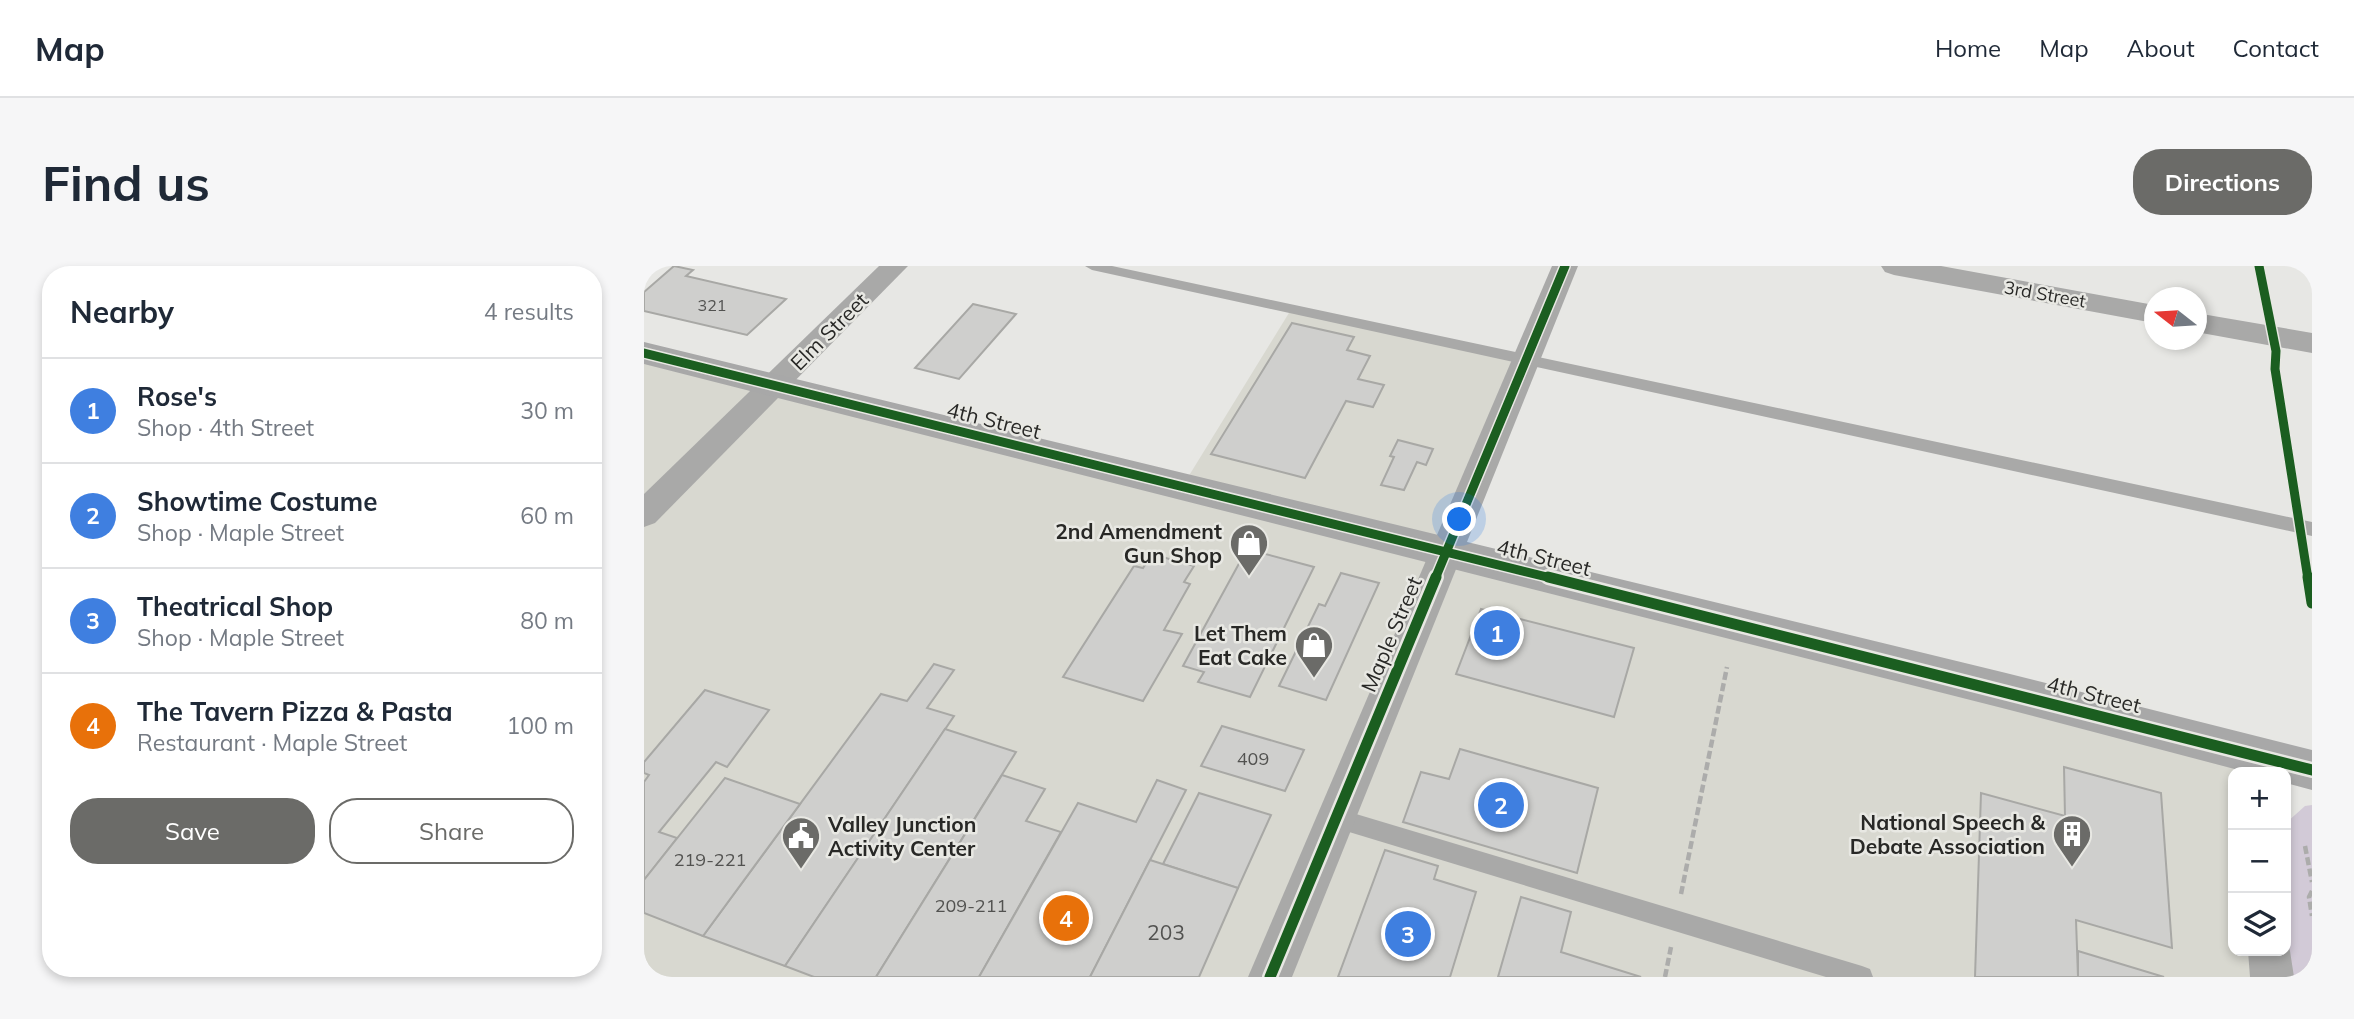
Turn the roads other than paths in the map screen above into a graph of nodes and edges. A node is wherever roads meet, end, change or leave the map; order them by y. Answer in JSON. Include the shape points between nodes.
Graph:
{"nodes":[{"id":1,"x":895,"y":266,"type":"edge"},
{"id":2,"x":1092,"y":266,"type":"edge"},
{"id":3,"x":1565,"y":266,"type":"edge"},
{"id":4,"x":1894,"y":266,"type":"edge"},
{"id":5,"x":2144,"y":312,"type":"edge"},
{"id":6,"x":2207,"y":324,"type":"edge"},
{"id":7,"x":2312,"y":343,"type":"edge"},
{"id":8,"x":644,"y":353,"type":"edge"},
{"id":9,"x":1527,"y":358,"type":"junction"},
{"id":10,"x":774,"y":386,"type":"junction"},
{"id":11,"x":644,"y":514,"type":"edge"},
{"id":12,"x":2312,"y":529,"type":"edge"},
{"id":13,"x":1446,"y":552,"type":"junction"},
{"id":14,"x":2243,"y":762,"type":"edge"},
{"id":15,"x":2312,"y":771,"type":"edge"},
{"id":16,"x":1336,"y":818,"type":"junction"},
{"id":17,"x":2270,"y":956,"type":"edge"},
{"id":18,"x":1270,"y":977,"type":"edge"},
{"id":19,"x":1862,"y":977,"type":"edge"},
{"id":20,"x":2272,"y":977,"type":"edge"}],
"edges":[{"from":1,"to":10,"type":"street","name":"Elm Street"},
{"from":2,"to":9,"type":"lane"},
{"from":3,"to":9,"type":"street","name":"Maple Street"},
{"from":4,"to":5,"type":"street","name":"3rd Street"},
{"from":6,"to":7,"type":"street"},
{"from":8,"to":10,"type":"street","name":"4th Street"},
{"from":9,"to":12,"type":"lane"},
{"from":9,"to":13,"type":"street","name":"Maple Street"},
{"from":10,"to":11,"type":"street","name":"Elm Street"},
{"from":10,"to":13,"type":"street","name":"4th Street"},
{"from":13,"to":14,"type":"street","name":"4th Street"},
{"from":13,"to":16,"type":"street","name":"Maple Street"},
{"from":14,"to":15,"type":"street","name":"4th Street"},
{"from":16,"to":18,"type":"street","name":"Maple Street"},
{"from":16,"to":19,"type":"lane"},
{"from":17,"to":20,"type":"street"}]}
